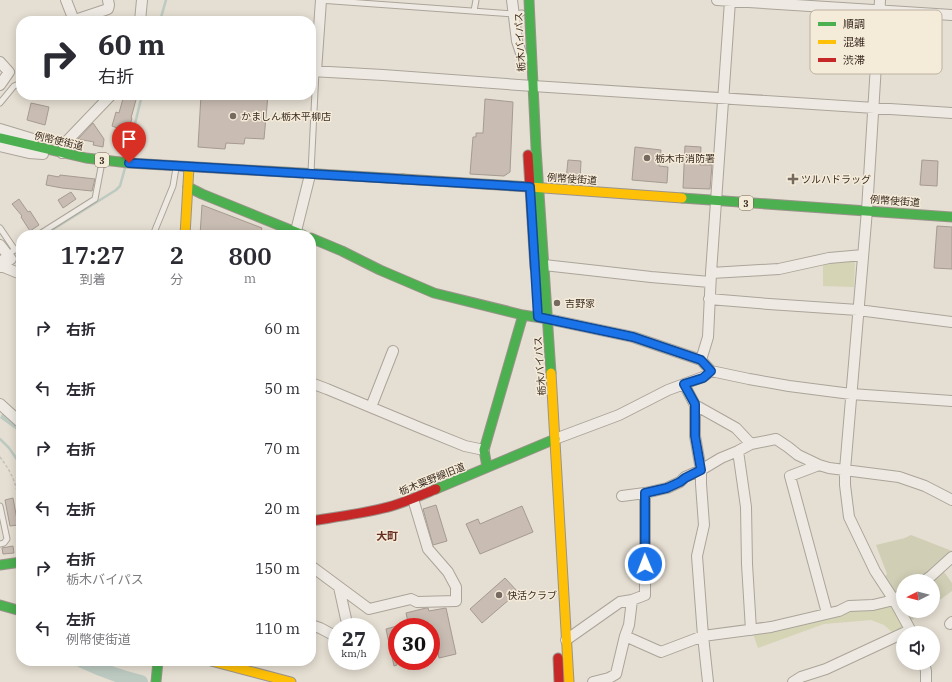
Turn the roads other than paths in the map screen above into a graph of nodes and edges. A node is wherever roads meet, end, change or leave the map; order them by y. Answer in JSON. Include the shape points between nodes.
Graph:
{"nodes":[{"id":1,"x":66,"y":0,"type":"edge"},
{"id":2,"x":108,"y":0,"type":"edge"},
{"id":3,"x":142,"y":0,"type":"edge"},
{"id":4,"x":318,"y":0,"type":"edge"},
{"id":5,"x":321,"y":0,"type":"edge"},
{"id":6,"x":476,"y":0,"type":"edge"},
{"id":7,"x":512,"y":0,"type":"edge"},
{"id":8,"x":521,"y":0,"type":"edge"},
{"id":9,"x":529,"y":0,"type":"edge"},
{"id":10,"x":536,"y":0,"type":"edge"},
{"id":11,"x":717,"y":0,"type":"edge"},
{"id":12,"x":730,"y":1,"type":"edge"},
{"id":13,"x":865,"y":10,"type":"edge"},
{"id":14,"x":474,"y":11,"type":"junction"},
{"id":15,"x":518,"y":14,"type":"junction"},
{"id":16,"x":942,"y":14,"type":"edge"},
{"id":17,"x":952,"y":15,"type":"edge"},
{"id":18,"x":72,"y":16,"type":"edge"},
{"id":19,"x":87,"y":16,"type":"edge"},
{"id":20,"x":140,"y":16,"type":"edge"},
{"id":21,"x":530,"y":39,"type":"junction"},
{"id":22,"x":316,"y":51,"type":"edge"},
{"id":23,"x":523,"y":59,"type":"joint"},
{"id":24,"x":0,"y":62,"type":"edge"},
{"id":25,"x":316,"y":71,"type":"edge"},
{"id":26,"x":876,"y":74,"type":"edge"},
{"id":27,"x":0,"y":85,"type":"edge"},
{"id":28,"x":16,"y":85,"type":"edge"},
{"id":29,"x":529,"y":86,"type":"junction"},
{"id":30,"x":723,"y":98,"type":"junction"},
{"id":31,"x":106,"y":100,"type":"edge"},
{"id":32,"x":313,"y":100,"type":"edge"},
{"id":33,"x":0,"y":103,"type":"edge"},
{"id":34,"x":874,"y":108,"type":"junction"},
{"id":35,"x":952,"y":113,"type":"edge"},
{"id":36,"x":0,"y":129,"type":"edge"},
{"id":37,"x":0,"y":138,"type":"edge"},
{"id":38,"x":0,"y":146,"type":"edge"},
{"id":39,"x":59,"y":152,"type":"junction"},
{"id":40,"x":102,"y":160,"type":"junction"},
{"id":41,"x":176,"y":166,"type":"junction"},
{"id":42,"x":189,"y":167,"type":"junction"},
{"id":43,"x":310,"y":174,"type":"junction"},
{"id":44,"x":188,"y":187,"type":"junction"},
{"id":45,"x":530,"y":187,"type":"junction"},
{"id":46,"x":540,"y":188,"type":"junction"},
{"id":47,"x":716,"y":201,"type":"junction"},
{"id":48,"x":867,"y":210,"type":"junction"},
{"id":49,"x":952,"y":217,"type":"edge"},
{"id":50,"x":0,"y":228,"type":"edge"},
{"id":51,"x":46,"y":230,"type":"edge"},
{"id":52,"x":155,"y":230,"type":"edge"},
{"id":53,"x":185,"y":230,"type":"edge"},
{"id":54,"x":288,"y":230,"type":"edge"},
{"id":55,"x":299,"y":230,"type":"edge"},
{"id":56,"x":316,"y":240,"type":"edge"},
{"id":57,"x":0,"y":245,"type":"edge"},
{"id":58,"x":16,"y":250,"type":"edge"},
{"id":59,"x":863,"y":254,"type":"junction"},
{"id":60,"x":5,"y":259,"type":"edge"},
{"id":61,"x":544,"y":266,"type":"junction"},
{"id":62,"x":16,"y":269,"type":"edge"},
{"id":63,"x":710,"y":278,"type":"junction"},
{"id":64,"x":536,"y":279,"type":"dead end"},
{"id":65,"x":709,"y":300,"type":"junction"},
{"id":66,"x":858,"y":310,"type":"junction"},
{"id":67,"x":523,"y":315,"type":"junction"},
{"id":68,"x":540,"y":317,"type":"junction"},
{"id":69,"x":952,"y":322,"type":"edge"},
{"id":70,"x":393,"y":352,"type":"dead end"},
{"id":71,"x":701,"y":360,"type":"junction"},
{"id":72,"x":711,"y":371,"type":"junction"},
{"id":73,"x":684,"y":384,"type":"junction"},
{"id":74,"x":316,"y":386,"type":"edge"},
{"id":75,"x":851,"y":394,"type":"junction"},
{"id":76,"x":952,"y":401,"type":"edge"},
{"id":77,"x":0,"y":404,"type":"edge"},
{"id":78,"x":695,"y":404,"type":"junction"},
{"id":79,"x":371,"y":407,"type":"junction"},
{"id":80,"x":16,"y":416,"type":"edge"},
{"id":81,"x":548,"y":442,"type":"junction"},
{"id":82,"x":751,"y":444,"type":"junction"},
{"id":83,"x":484,"y":450,"type":"junction"},
{"id":84,"x":738,"y":451,"type":"junction"},
{"id":85,"x":819,"y":465,"type":"junction"},
{"id":86,"x":487,"y":467,"type":"junction"},
{"id":87,"x":701,"y":470,"type":"junction"},
{"id":88,"x":844,"y":470,"type":"junction"},
{"id":89,"x":645,"y":493,"type":"junction"},
{"id":90,"x":622,"y":496,"type":"dead end"},
{"id":91,"x":413,"y":499,"type":"junction"},
{"id":92,"x":952,"y":500,"type":"edge"},
{"id":93,"x":0,"y":506,"type":"edge"},
{"id":94,"x":316,"y":520,"type":"edge"},
{"id":95,"x":0,"y":544,"type":"edge"},
{"id":96,"x":952,"y":557,"type":"edge"},
{"id":97,"x":16,"y":558,"type":"edge"},
{"id":98,"x":1,"y":563,"type":"edge"},
{"id":99,"x":316,"y":570,"type":"edge"},
{"id":100,"x":933,"y":574,"type":"edge"},
{"id":101,"x":339,"y":587,"type":"junction"},
{"id":102,"x":632,"y":600,"type":"junction"},
{"id":103,"x":894,"y":600,"type":"junction"},
{"id":104,"x":0,"y":605,"type":"edge"},
{"id":105,"x":16,"y":610,"type":"edge"},
{"id":106,"x":827,"y":613,"type":"junction"},
{"id":107,"x":346,"y":618,"type":"edge"},
{"id":108,"x":908,"y":626,"type":"edge"},
{"id":109,"x":316,"y":627,"type":"edge"},
{"id":110,"x":751,"y":630,"type":"junction"},
{"id":111,"x":328,"y":632,"type":"edge"},
{"id":112,"x":625,"y":636,"type":"junction"},
{"id":113,"x":703,"y":636,"type":"junction"},
{"id":114,"x":896,"y":638,"type":"edge"},
{"id":115,"x":566,"y":640,"type":"junction"},
{"id":116,"x":558,"y":652,"type":"dead end"},
{"id":117,"x":158,"y":666,"type":"edge"},
{"id":118,"x":230,"y":666,"type":"edge"},
{"id":119,"x":926,"y":670,"type":"edge"},
{"id":120,"x":157,"y":678,"type":"edge"},
{"id":121,"x":291,"y":682,"type":"edge"},
{"id":122,"x":559,"y":682,"type":"edge"},
{"id":123,"x":569,"y":682,"type":"edge"},
{"id":124,"x":594,"y":682,"type":"edge"},
{"id":125,"x":711,"y":682,"type":"edge"},
{"id":126,"x":792,"y":682,"type":"edge"},
{"id":127,"x":926,"y":682,"type":"edge"}],
"edges":[{"from":1,"to":18,"type":"street"},
{"from":2,"to":19,"type":"street","via":[[108,9]]},
{"from":3,"to":20,"type":"street"},
{"from":4,"to":5,"type":"lane"},
{"from":5,"to":14,"type":"lane"},
{"from":5,"to":22,"type":"street"},
{"from":6,"to":14,"type":"lane"},
{"from":7,"to":15,"type":"street"},
{"from":8,"to":15,"type":"main road","name":"栃木バイパス"},
{"from":9,"to":21,"type":"main road","name":"栃木バイパス"},
{"from":10,"to":21,"type":"street"},
{"from":11,"to":12,"type":"street"},
{"from":12,"to":13,"type":"street"},
{"from":12,"to":30,"type":"street"},
{"from":14,"to":15,"type":"lane"},
{"from":15,"to":23,"type":"street","via":[[517,40]]},
{"from":16,"to":17,"type":"street"},
{"from":21,"to":29,"type":"main road","name":"栃木バイパス"},
{"from":23,"to":29,"type":"main road","name":"栃木バイパス"},
{"from":24,"to":27,"type":"street","via":[[9,72]]},
{"from":25,"to":29,"type":"street"},
{"from":26,"to":34,"type":"street"},
{"from":28,"to":33,"type":"lane"},
{"from":29,"to":30,"type":"street"},
{"from":29,"to":45,"type":"main road","name":"栃木バイパス"},
{"from":29,"to":46,"type":"main road","name":"栃木バイパス"},
{"from":30,"to":34,"type":"street"},
{"from":30,"to":47,"type":"street"},
{"from":31,"to":39,"type":"street"},
{"from":32,"to":43,"type":"lane"},
{"from":34,"to":35,"type":"street"},
{"from":34,"to":48,"type":"street"},
{"from":36,"to":39,"type":"street","via":[[31,138]]},
{"from":37,"to":39,"type":"main road","name":"例幣使街道","number":"3"},
{"from":38,"to":39,"type":"street","via":[[42,154]]},
{"from":39,"to":40,"type":"main road","name":"例幣使街道","number":"3"},
{"from":40,"to":41,"type":"main road","name":"例幣使街道","number":"3"},
{"from":40,"to":51,"type":"lane","via":[[95,199]]},
{"from":41,"to":42,"type":"main road","name":"例幣使街道","number":"3"},
{"from":41,"to":52,"type":"lane","via":[[173,186]]},
{"from":42,"to":43,"type":"main road","name":"例幣使街道","number":"3"},
{"from":42,"to":44,"type":"main road"},
{"from":43,"to":45,"type":"main road","name":"例幣使街道","number":"3"},
{"from":43,"to":55,"type":"street"},
{"from":44,"to":53,"type":"main road"},
{"from":44,"to":54,"type":"main road"},
{"from":45,"to":46,"type":"main road","name":"例幣使街道","number":"3"},
{"from":45,"to":64,"type":"main road","name":"栃木バイパス"},
{"from":46,"to":47,"type":"main road","name":"例幣使街道","number":"3"},
{"from":46,"to":61,"type":"main road","name":"栃木バイパス"},
{"from":47,"to":48,"type":"main road","name":"例幣使街道","number":"3"},
{"from":47,"to":63,"type":"street"},
{"from":48,"to":49,"type":"main road","name":"例幣使街道","number":"3"},
{"from":48,"to":59,"type":"street"},
{"from":50,"to":60,"type":"lane"},
{"from":56,"to":67,"type":"main road","via":[[434,293]]},
{"from":57,"to":60,"type":"street"},
{"from":58,"to":60,"type":"lane"},
{"from":59,"to":63,"type":"street"},
{"from":59,"to":66,"type":"street"},
{"from":60,"to":62,"type":"street"},
{"from":61,"to":63,"type":"street","via":[[651,277]]},
{"from":61,"to":68,"type":"main road","name":"栃木バイパス"},
{"from":63,"to":65,"type":"street"},
{"from":65,"to":66,"type":"street"},
{"from":65,"to":71,"type":"street","via":[[708,337]]},
{"from":66,"to":69,"type":"street"},
{"from":66,"to":75,"type":"street"},
{"from":67,"to":68,"type":"main road"},
{"from":67,"to":83,"type":"main road"},
{"from":68,"to":71,"type":"street","via":[[633,337]]},
{"from":68,"to":81,"type":"main road","name":"栃木バイパス"},
{"from":70,"to":79,"type":"street"},
{"from":71,"to":72,"type":"street"},
{"from":72,"to":73,"type":"street","via":[[703,378]]},
{"from":72,"to":75,"type":"street","via":[[789,386]]},
{"from":73,"to":78,"type":"street"},
{"from":73,"to":81,"type":"street","via":[[619,415]]},
{"from":74,"to":79,"type":"street"},
{"from":75,"to":76,"type":"street"},
{"from":75,"to":88,"type":"street"},
{"from":77,"to":80,"type":"street"},
{"from":78,"to":82,"type":"street","via":[[736,428]]},
{"from":78,"to":87,"type":"street","via":[[695,436]]},
{"from":79,"to":83,"type":"street","via":[[465,446]]},
{"from":81,"to":86,"type":"main road","name":"栃木粟野線旧道"},
{"from":81,"to":115,"type":"main road","name":"栃木バイパス"},
{"from":82,"to":84,"type":"street"},
{"from":82,"to":85,"type":"street","via":[[776,439],[798,455]]},
{"from":83,"to":86,"type":"main road"},
{"from":84,"to":87,"type":"street"},
{"from":84,"to":110,"type":"street","via":[[746,507]]},
{"from":85,"to":88,"type":"street"},
{"from":85,"to":106,"type":"street","via":[[790,476]]},
{"from":86,"to":91,"type":"main road","name":"栃木粟野線旧道"},
{"from":87,"to":89,"type":"street","via":[[667,488]]},
{"from":87,"to":113,"type":"street","via":[[704,525],[697,556]]},
{"from":88,"to":92,"type":"street","via":[[899,477],[925,486]]},
{"from":88,"to":103,"type":"street","via":[[849,517],[875,571]]},
{"from":89,"to":90,"type":"street"},
{"from":89,"to":102,"type":"street","via":[[645,595]]},
{"from":91,"to":94,"type":"main road","name":"栃木粟野線旧道","via":[[385,508]]},
{"from":91,"to":101,"type":"street","via":[[428,548],[448,572],[456,587],[456,601],[417,602],[411,599],[369,609]]},
{"from":93,"to":95,"type":"lane","via":[[7,539]]},
{"from":96,"to":100,"type":"street"},
{"from":97,"to":98,"type":"main road"},
{"from":99,"to":101,"type":"street"},
{"from":101,"to":107,"type":"street"},
{"from":102,"to":112,"type":"street"},
{"from":102,"to":115,"type":"street","via":[[620,602]]},
{"from":103,"to":106,"type":"street","via":[[873,605],[849,606]]},
{"from":103,"to":108,"type":"street"},
{"from":104,"to":105,"type":"main road"},
{"from":106,"to":110,"type":"street"},
{"from":109,"to":111,"type":"street"},
{"from":110,"to":113,"type":"street"},
{"from":112,"to":113,"type":"street","via":[[661,652]]},
{"from":112,"to":124,"type":"street","via":[[616,674]]},
{"from":113,"to":125,"type":"street"},
{"from":114,"to":126,"type":"street"},
{"from":115,"to":123,"type":"main road","name":"栃木バイパス"},
{"from":116,"to":122,"type":"main road"},
{"from":117,"to":120,"type":"main road"},
{"from":118,"to":121,"type":"main road"},
{"from":119,"to":127,"type":"street"}]}
